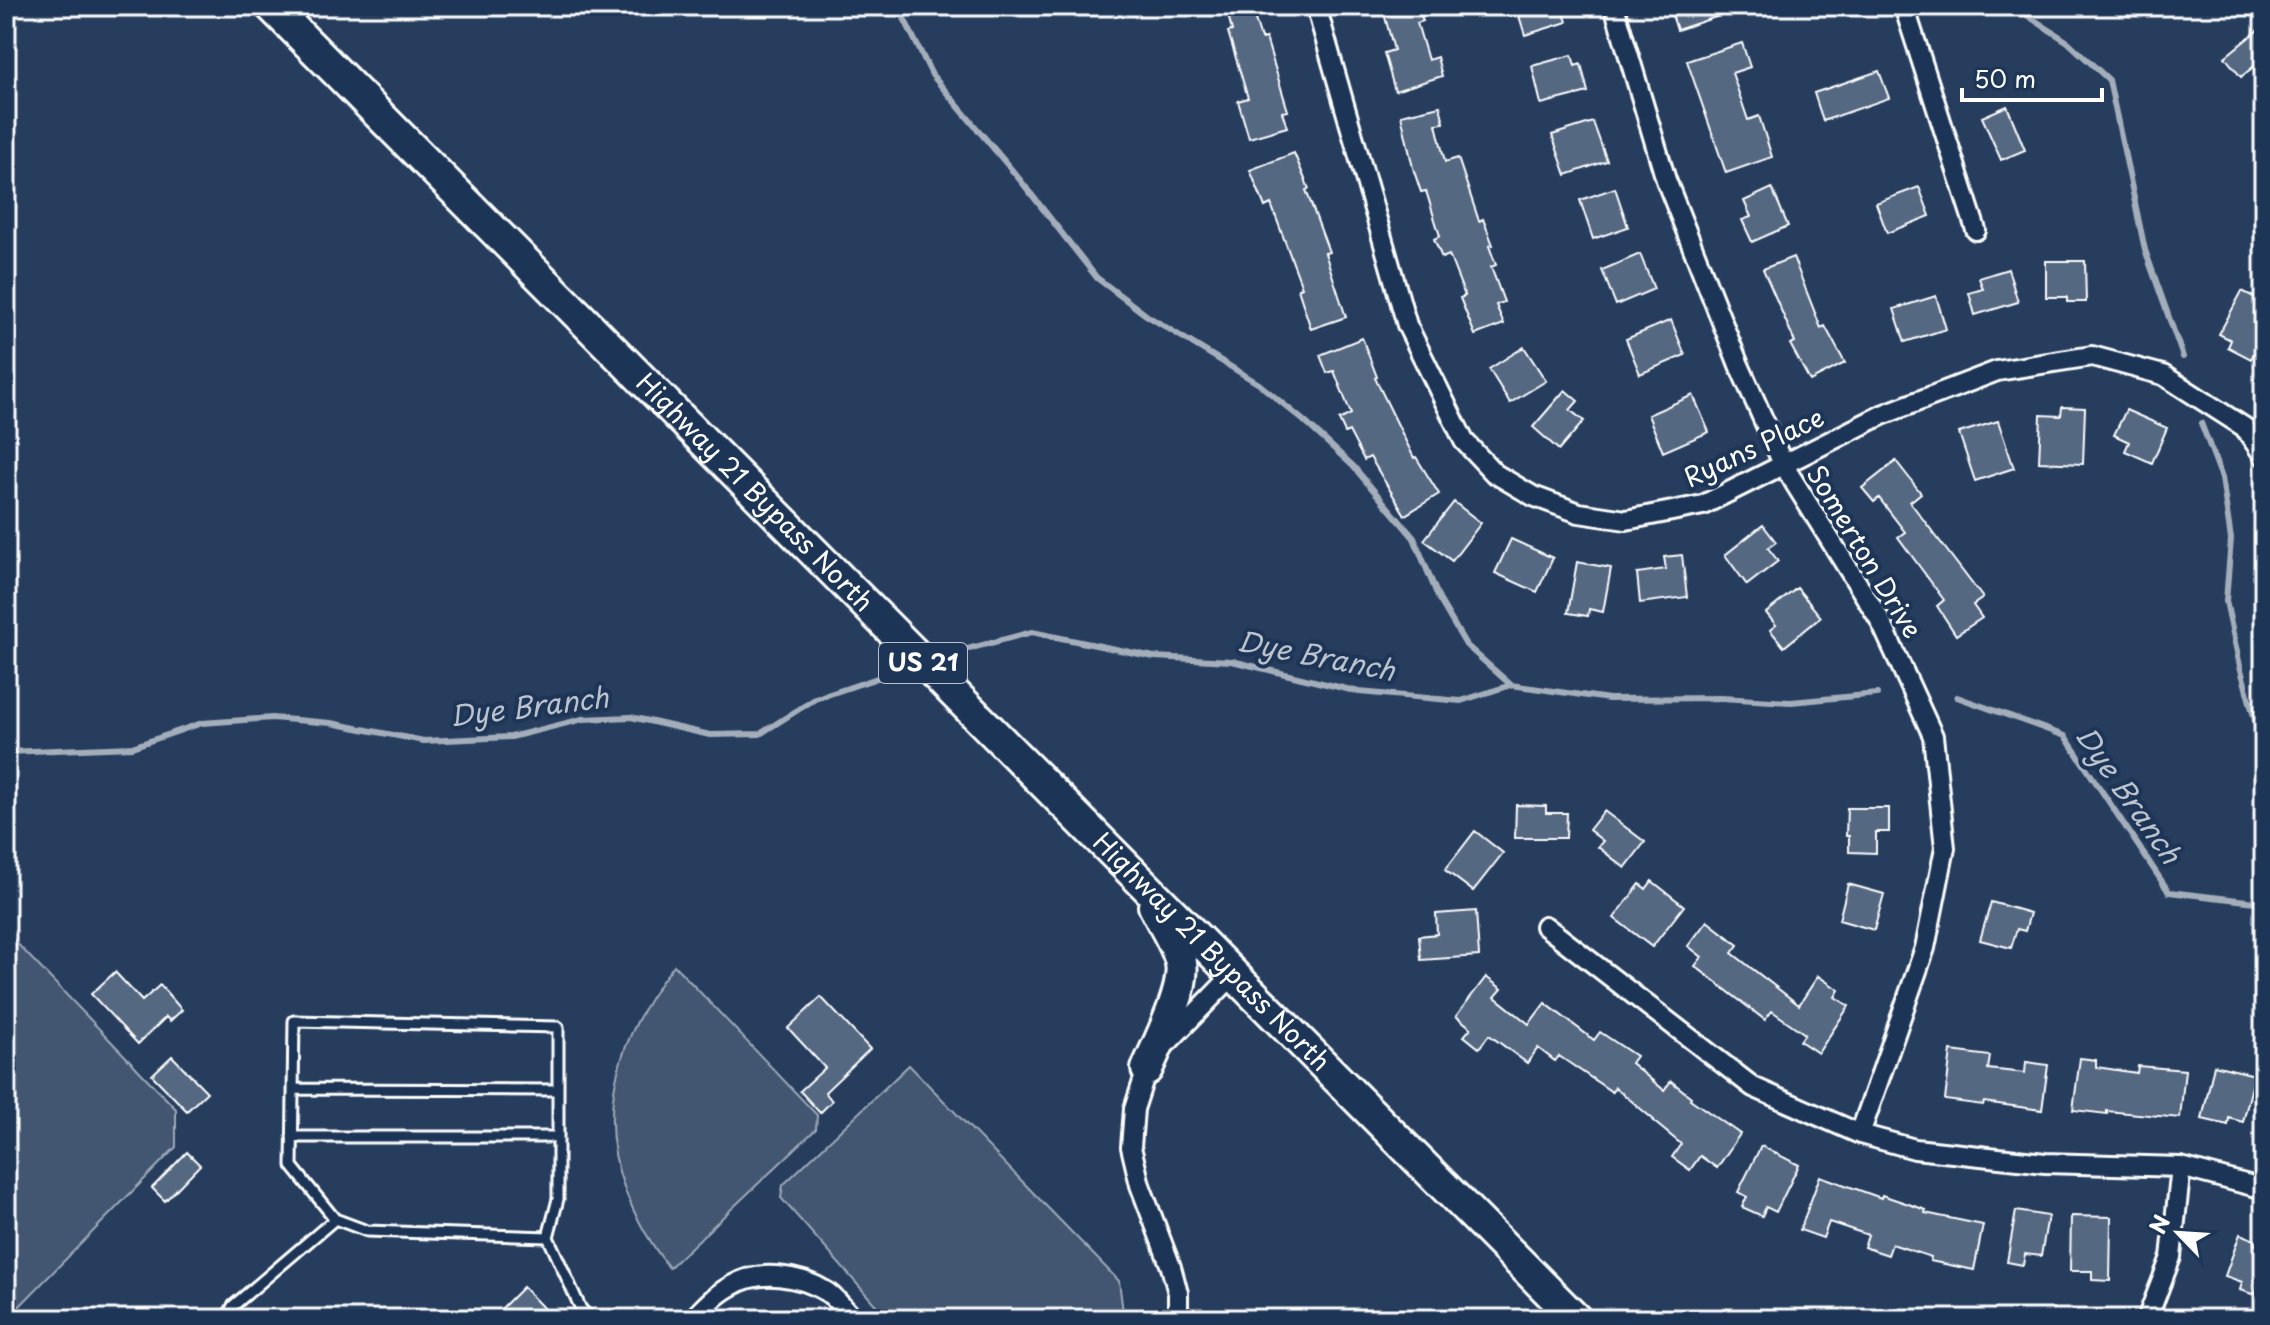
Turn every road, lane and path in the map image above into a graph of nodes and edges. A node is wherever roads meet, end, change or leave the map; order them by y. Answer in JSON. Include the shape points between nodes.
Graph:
{"nodes":[{"id":1,"x":271,"y":6,"type":"edge"},
{"id":2,"x":1316,"y":6,"type":"edge"},
{"id":3,"x":1614,"y":6,"type":"edge"},
{"id":4,"x":1904,"y":6,"type":"edge"},
{"id":5,"x":1976,"y":230,"type":"dead end"},
{"id":6,"x":2264,"y":456,"type":"edge"},
{"id":7,"x":1784,"y":466,"type":"junction"},
{"id":8,"x":1145,"y":886,"type":"junction"},
{"id":9,"x":1545,"y":926,"type":"dead end"},
{"id":10,"x":1233,"y":975,"type":"junction"},
{"id":11,"x":1147,"y":1069,"type":"junction"},
{"id":12,"x":293,"y":1089,"type":"junction"},
{"id":13,"x":558,"y":1090,"type":"junction"},
{"id":14,"x":1860,"y":1134,"type":"junction"},
{"id":15,"x":292,"y":1137,"type":"junction"},
{"id":16,"x":558,"y":1137,"type":"junction"},
{"id":17,"x":2181,"y":1167,"type":"junction"},
{"id":18,"x":2264,"y":1189,"type":"edge"},
{"id":19,"x":335,"y":1219,"type":"junction"},
{"id":20,"x":548,"y":1237,"type":"junction"},
{"id":21,"x":226,"y":1319,"type":"edge"},
{"id":22,"x":591,"y":1319,"type":"edge"},
{"id":23,"x":693,"y":1319,"type":"edge"},
{"id":24,"x":854,"y":1319,"type":"edge"},
{"id":25,"x":1178,"y":1319,"type":"edge"},
{"id":26,"x":1576,"y":1319,"type":"edge"},
{"id":27,"x":2147,"y":1319,"type":"edge"}],
"edges":[{"from":1,"to":8,"type":"main road","name":"Highway 21 Bypass North","number":"US 21"},
{"from":2,"to":7,"type":"street","name":"Ryans Place","via":[[1407,325],[1464,441],[1494,473],[1533,496],[1579,513],[1626,520],[1703,505]]},
{"from":3,"to":7,"type":"street","name":"Somerton Drive","via":[[1666,180]]},
{"from":4,"to":5,"type":"street"},
{"from":6,"to":7,"type":"street","name":"Ryans Place","via":[[2244,427],[2163,375],[2092,356],[1997,371],[1882,415]]},
{"from":7,"to":14,"type":"street","name":"Somerton Drive","via":[[1880,620],[1933,736],[1945,848],[1925,948]]},
{"from":8,"to":10,"type":"main road","name":"Highway 21 Bypass North","number":"US 21"},
{"from":8,"to":11,"type":"main road","via":[[1181,962],[1175,1000]]},
{"from":9,"to":14,"type":"street","via":[[1753,1087]]},
{"from":10,"to":11,"type":"street"},
{"from":10,"to":26,"type":"main road","name":"Highway 21 Bypass North","number":"US 21"},
{"from":11,"to":25,"type":"street","via":[[1134,1109],[1131,1147],[1171,1267]]},
{"from":12,"to":13,"type":"lane"},
{"from":12,"to":13,"type":"lane","via":[[294,1021],[558,1027]]},
{"from":12,"to":15,"type":"lane"},
{"from":13,"to":16,"type":"lane"},
{"from":14,"to":17,"type":"street","via":[[1915,1149],[2045,1163]]},
{"from":15,"to":16,"type":"lane"},
{"from":15,"to":19,"type":"lane","via":[[292,1166]]},
{"from":16,"to":20,"type":"lane","via":[[558,1199]]},
{"from":17,"to":18,"type":"street"},
{"from":17,"to":27,"type":"street","via":[[2171,1257]]},
{"from":19,"to":20,"type":"lane","via":[[367,1231]]},
{"from":19,"to":21,"type":"lane","via":[[233,1306]]},
{"from":20,"to":22,"type":"lane","via":[[581,1309]]},
{"from":23,"to":24,"type":"street","via":[[732,1285],[759,1276],[807,1282],[829,1293]]}]}
